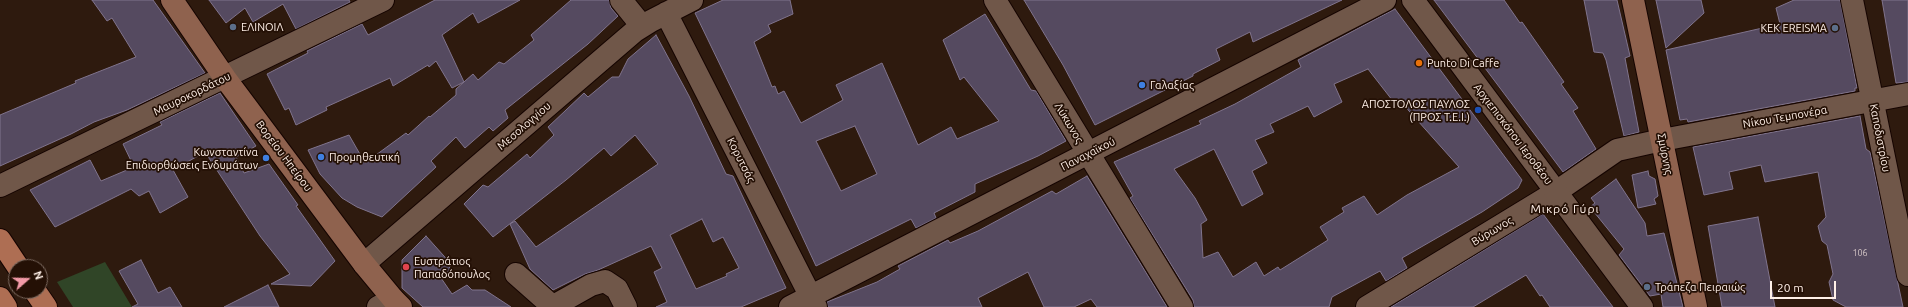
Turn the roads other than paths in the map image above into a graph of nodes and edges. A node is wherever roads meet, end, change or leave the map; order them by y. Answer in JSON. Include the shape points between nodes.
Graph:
{"nodes":[{"id":1,"x":172,"y":0,"type":"edge"},
{"id":2,"x":383,"y":0,"type":"edge"},
{"id":3,"x":621,"y":0,"type":"edge"},
{"id":4,"x":692,"y":0,"type":"edge"},
{"id":5,"x":995,"y":0,"type":"edge"},
{"id":6,"x":1385,"y":0,"type":"edge"},
{"id":7,"x":1413,"y":0,"type":"edge"},
{"id":8,"x":1634,"y":0,"type":"edge"},
{"id":9,"x":1852,"y":0,"type":"edge"},
{"id":10,"x":666,"y":12,"type":"junction"},
{"id":11,"x":642,"y":26,"type":"junction"},
{"id":12,"x":225,"y":78,"type":"junction"},
{"id":13,"x":1908,"y":94,"type":"edge"},
{"id":14,"x":1873,"y":101,"type":"junction"},
{"id":15,"x":1662,"y":140,"type":"junction"},
{"id":16,"x":1088,"y":154,"type":"junction"},
{"id":17,"x":0,"y":186,"type":"edge"},
{"id":18,"x":1556,"y":192,"type":"junction"},
{"id":19,"x":0,"y":240,"type":"edge"},
{"id":20,"x":1905,"y":247,"type":"edge"},
{"id":21,"x":13,"y":259,"type":"edge"},
{"id":22,"x":364,"y":264,"type":"junction"},
{"id":23,"x":516,"y":274,"type":"dead end"},
{"id":24,"x":1908,"y":275,"type":"edge"},
{"id":25,"x":0,"y":298,"type":"edge"},
{"id":26,"x":814,"y":302,"type":"edge"},
{"id":27,"x":391,"y":304,"type":"edge"},
{"id":28,"x":6,"y":307,"type":"edge"},
{"id":29,"x":626,"y":307,"type":"edge"},
{"id":30,"x":790,"y":307,"type":"edge"},
{"id":31,"x":1182,"y":307,"type":"edge"},
{"id":32,"x":1367,"y":307,"type":"edge"},
{"id":33,"x":1642,"y":307,"type":"edge"},
{"id":34,"x":1696,"y":307,"type":"edge"}],
"edges":[{"from":1,"to":12,"type":"main road","name":"Βορείου Ηπείρου"},
{"from":2,"to":12,"type":"street","name":"Μαυροκορδάτου"},
{"from":3,"to":11,"type":"street"},
{"from":4,"to":10,"type":"street","name":"Μεσολογγίου"},
{"from":5,"to":16,"type":"street","name":"Λύκωνος"},
{"from":6,"to":16,"type":"street","name":"Παναχαϊκού"},
{"from":7,"to":18,"type":"street","name":"Αρχιεπισκόπου Ιεροθέου"},
{"from":8,"to":15,"type":"main road","name":"Σμύρνης"},
{"from":9,"to":14,"type":"street","name":"Καποδιστρίου"},
{"from":10,"to":11,"type":"street","name":"Μεσολογγίου"},
{"from":10,"to":26,"type":"street","name":"Κορυτσάς"},
{"from":11,"to":22,"type":"street","name":"Μεσολογγίου"},
{"from":12,"to":17,"type":"street","name":"Μαυροκορδάτου"},
{"from":12,"to":22,"type":"main road","name":"Βορείου Ηπείρου"},
{"from":13,"to":14,"type":"street","name":"Νίκου Τεμπονέρα"},
{"from":14,"to":15,"type":"street","name":"Νίκου Τεμπονέρα"},
{"from":14,"to":20,"type":"street","name":"Καποδιστρίου"},
{"from":15,"to":18,"type":"street","name":"Βύρωνος","via":[[1617,150]]},
{"from":15,"to":34,"type":"main road","name":"Σμύρνης"},
{"from":16,"to":26,"type":"street","name":"Παναχαϊκού"},
{"from":16,"to":31,"type":"street","name":"Λύκωνος"},
{"from":18,"to":32,"type":"street","name":"Βύρωνος"},
{"from":18,"to":33,"type":"street","name":"Αρχιεπισκόπου Ιεροθέου"},
{"from":19,"to":21,"type":"main road"},
{"from":20,"to":24,"type":"street","name":"Καποδιστρίου"},
{"from":22,"to":27,"type":"main road","name":"Βορείου Ηπείρου"},
{"from":23,"to":29,"type":"street","via":[[551,305],[591,285],[605,281],[617,289]]},
{"from":25,"to":28,"type":"main road"},
{"from":26,"to":30,"type":"street","name":"Παναχαϊκού"}]}
